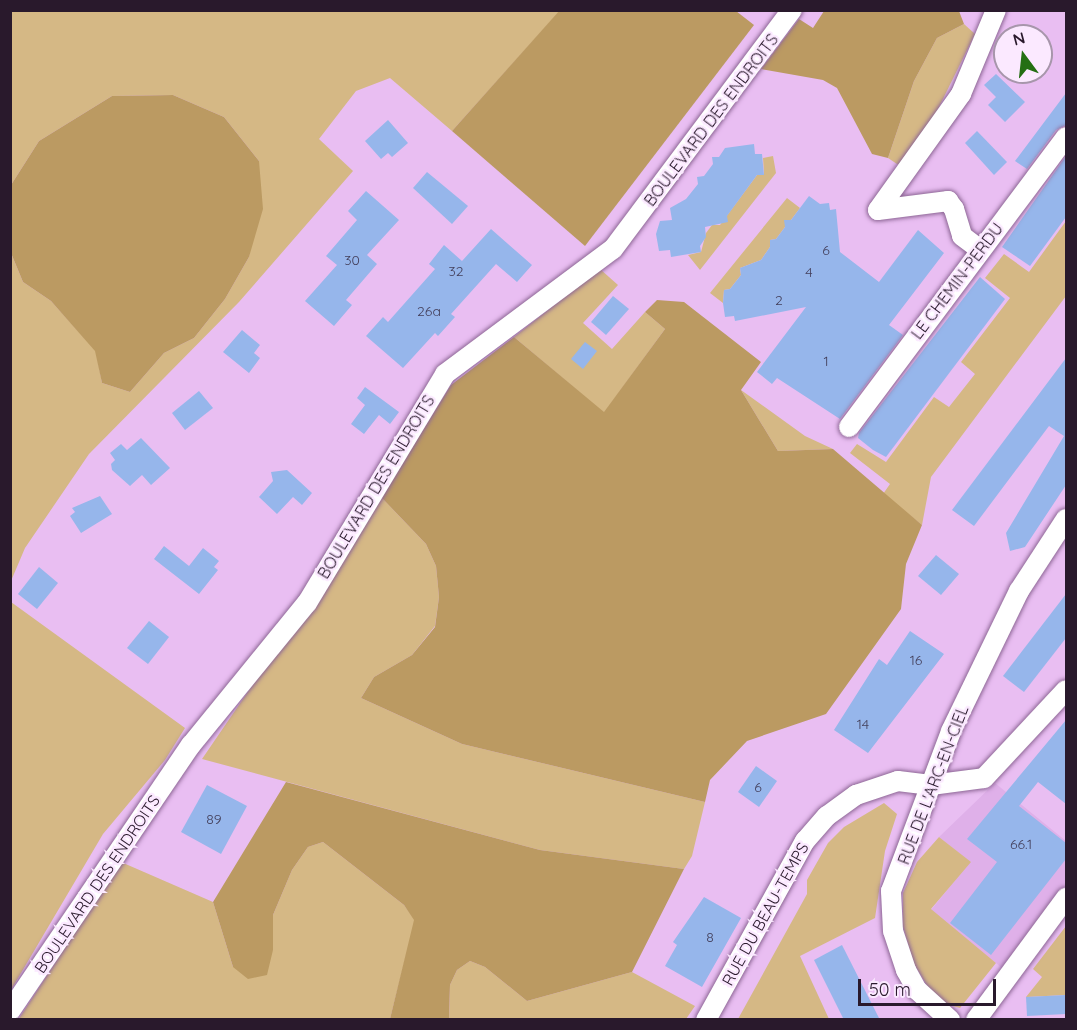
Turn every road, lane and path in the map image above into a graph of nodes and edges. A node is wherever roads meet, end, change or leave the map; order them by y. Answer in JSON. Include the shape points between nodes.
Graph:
{"nodes":[{"id":1,"x":792,"y":10,"type":"edge"},
{"id":2,"x":996,"y":10,"type":"edge"},
{"id":3,"x":1066,"y":137,"type":"edge"},
{"id":4,"x":979,"y":249,"type":"junction"},
{"id":5,"x":849,"y":427,"type":"dead end"},
{"id":6,"x":1066,"y":519,"type":"edge"},
{"id":7,"x":1066,"y":690,"type":"edge"},
{"id":8,"x":931,"y":785,"type":"junction"},
{"id":9,"x":1066,"y":898,"type":"edge"},
{"id":10,"x":10,"y":1011,"type":"edge"},
{"id":11,"x":706,"y":1020,"type":"edge"},
{"id":12,"x":950,"y":1020,"type":"edge"},
{"id":13,"x":976,"y":1020,"type":"edge"}],
"edges":[{"from":1,"to":10,"type":"street","name":"BOULEVARD DES ENDROITS","via":[[613,249],[445,375],[307,603],[191,745]]},
{"from":2,"to":4,"type":"street","via":[[961,94],[878,210],[948,201],[962,236]]},
{"from":3,"to":4,"type":"street","name":"LE CHEMIN-PERDU"},
{"from":4,"to":5,"type":"street","name":"LE CHEMIN-PERDU"},
{"from":6,"to":8,"type":"street","name":"RUE DE L'ARC-EN-CIEL","via":[[1019,591],[951,731]]},
{"from":7,"to":8,"type":"street","name":"RUE DU BEAU-TEMPS","via":[[984,778]]},
{"from":8,"to":11,"type":"street","name":"RUE DU BEAU-TEMPS","via":[[898,781],[856,795],[827,816],[805,841]]},
{"from":8,"to":12,"type":"street","name":"RUE DE L'ARC-EN-CIEL","via":[[891,891],[894,931],[917,990]]},
{"from":9,"to":13,"type":"street"}]}
